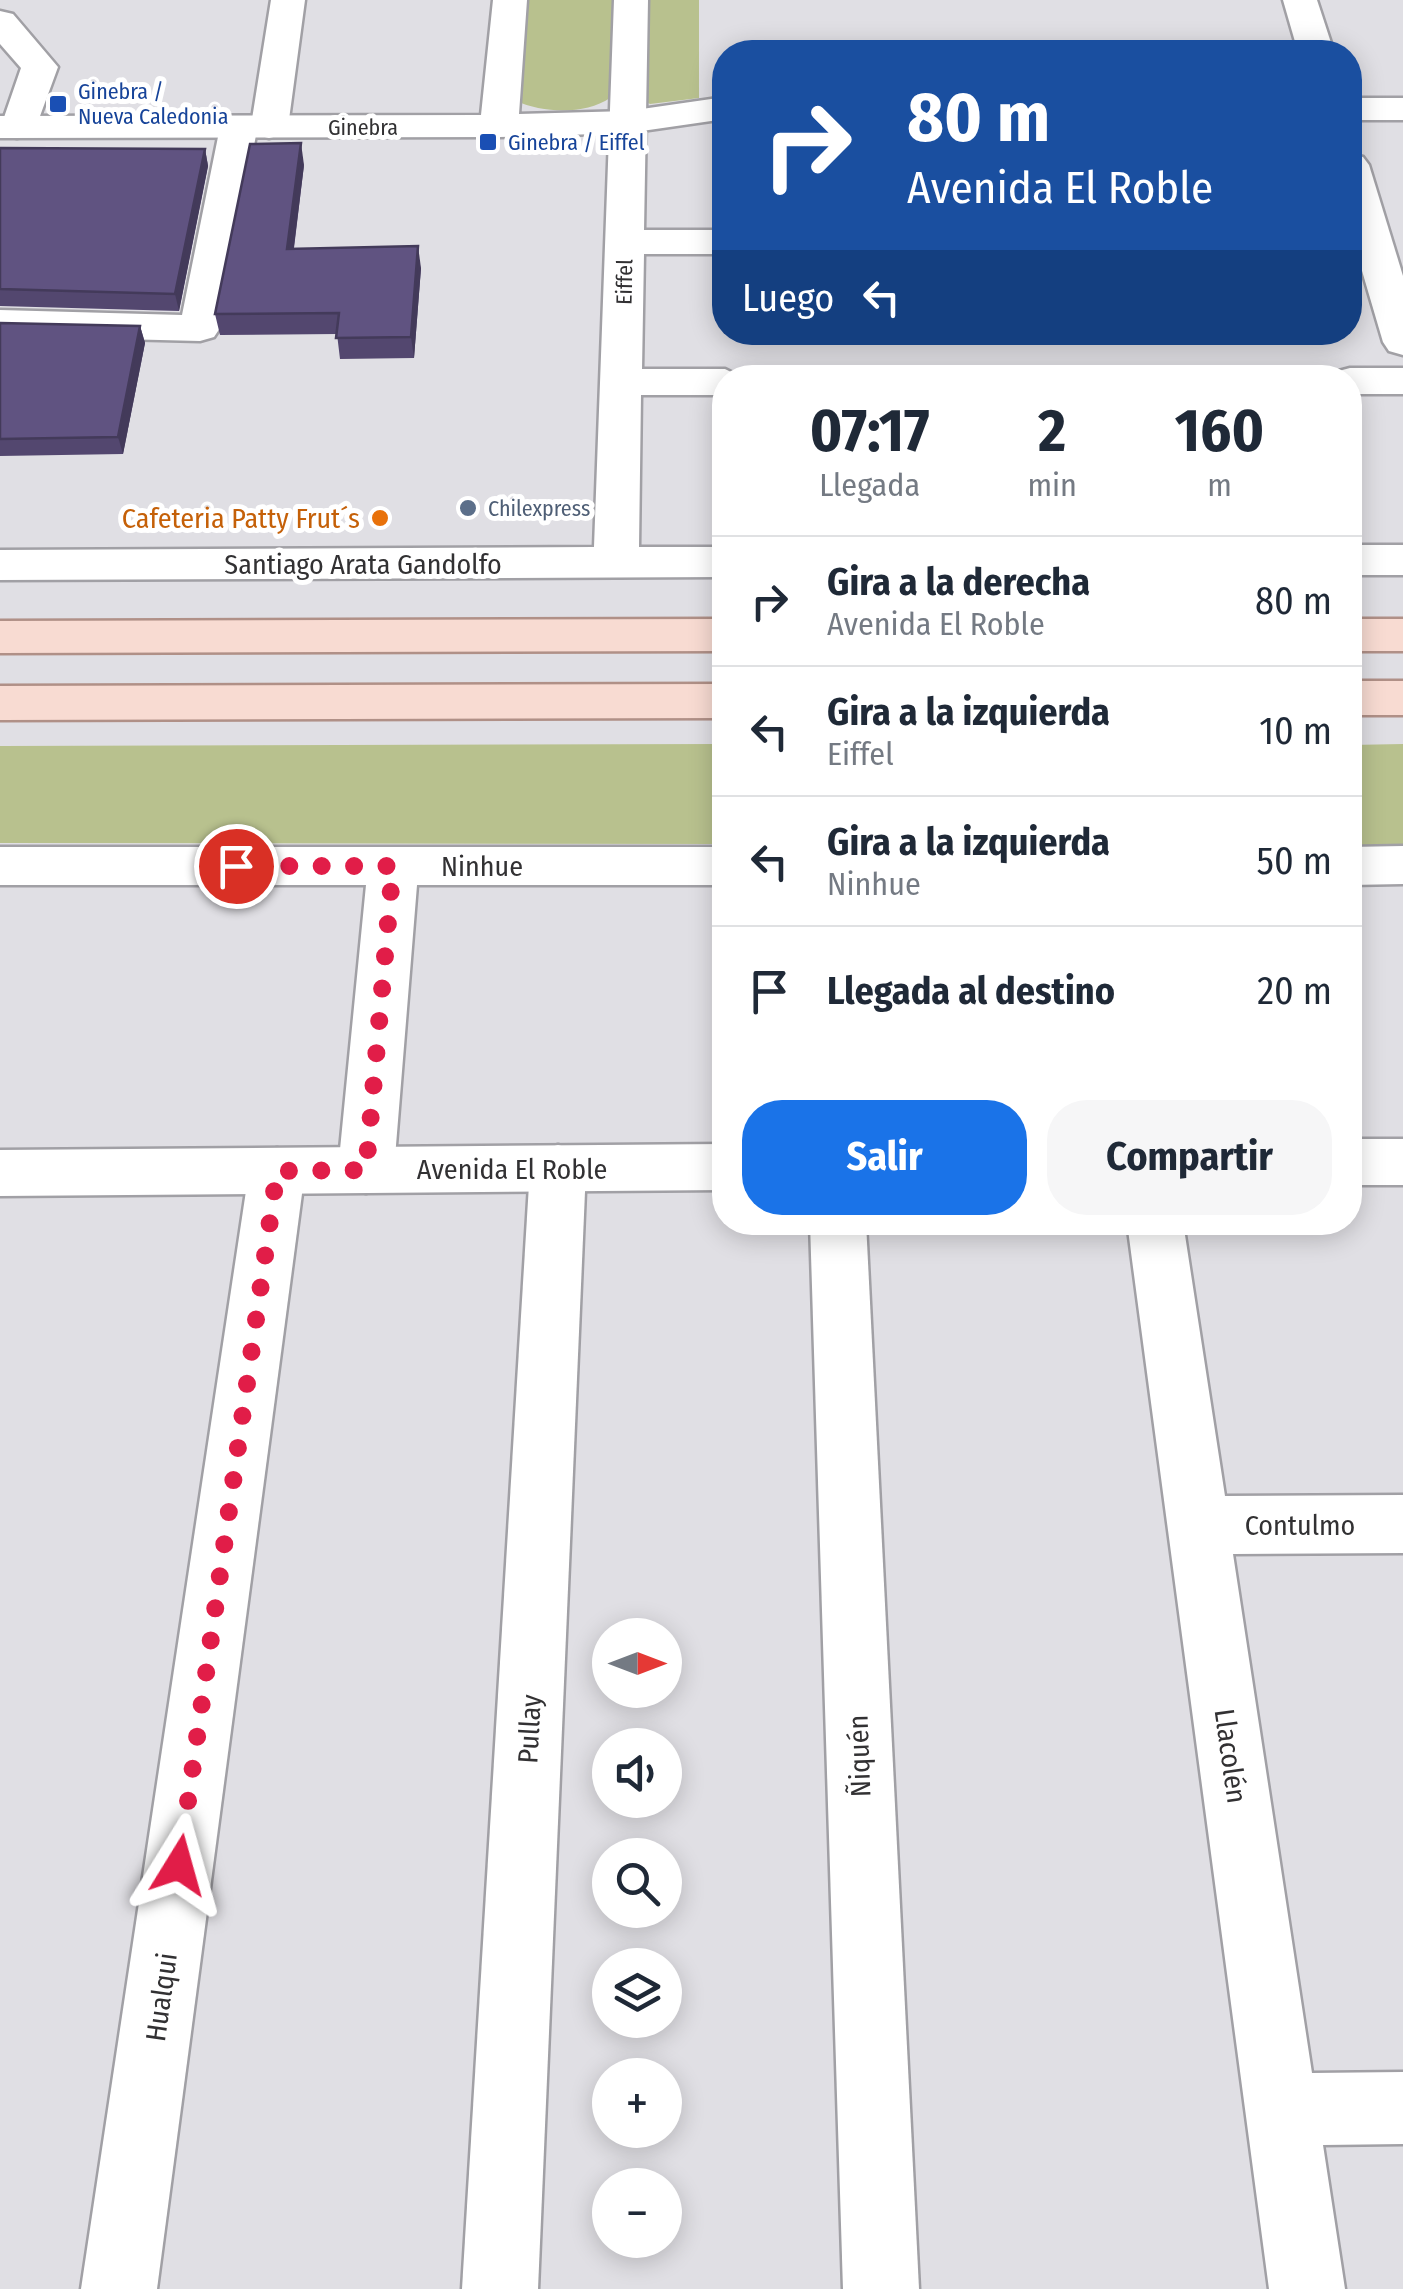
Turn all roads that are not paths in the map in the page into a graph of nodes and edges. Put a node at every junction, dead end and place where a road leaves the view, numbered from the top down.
1 (288, 0) edge
2 (510, 0) edge
3 (631, 0) edge
4 (1300, 0) edge
5 (0, 22) edge
6 (1312, 40) edge
7 (1362, 109) edge
8 (1403, 109) edge
9 (712, 110) edge
10 (628, 122) junction
11 (499, 126) junction
12 (9, 127) edge
13 (254, 127) junction
14 (1362, 201) edge
15 (1375, 241) edge
16 (625, 242) junction
17 (712, 242) edge
18 (0, 323) edge
19 (1403, 342) edge
20 (1403, 380) edge
21 (1362, 381) edge
22 (621, 382) junction
23 (712, 382) edge
24 (1362, 560) edge
25 (1403, 560) edge
26 (712, 562) edge
27 (616, 564) junction
28 (0, 565) edge
29 (1362, 634) edge
30 (1403, 634) edge
31 (712, 635) edge
32 (0, 637) edge
33 (1362, 698) edge
34 (1403, 698) edge
35 (712, 700) edge
36 (0, 702) edge
37 (0, 866) edge
38 (393, 866) junction
39 (712, 866) edge
40 (1362, 866) edge
41 (1403, 866) edge
42 (1362, 1162) edge
43 (1403, 1162) edge
44 (712, 1167) edge
45 (558, 1168) junction
46 (366, 1170) junction
47 (277, 1171) junction
48 (0, 1173) edge
49 (839, 1235) edge
50 (1157, 1235) edge
51 (1403, 1524) edge
52 (1198, 1525) junction
53 (1282, 2108) junction
54 (1403, 2108) edge
55 (120, 2289) edge
56 (500, 2289) edge
57 (881, 2289) edge
58 (1308, 2289) edge

1 - 13 street
2 - 11 street
3 - 10 street, Eiffel
4 - 6 street
5 - 12 street
7 - 8 street
9 - 10 street, Ginebra
10 - 11 street, Ginebra
10 - 16 street, Eiffel
11 - 13 street, Ginebra
12 - 13 street, Ginebra
13 - 18 street
14 - 15 street
15 - 19 street
16 - 17 street
16 - 22 street, Eiffel
20 - 21 street
22 - 23 street
22 - 27 street, Eiffel
24 - 25 street
26 - 27 street, Santiago Arata Gandolfo
27 - 28 street, Santiago Arata Gandolfo
29 - 30 main road
31 - 32 main road
33 - 34 main road
35 - 36 main road
37 - 38 street, Ninhue
38 - 39 street, Ninhue
38 - 46 street
40 - 41 street
42 - 43 street
44 - 45 street, Avenida El Roble
45 - 46 street, Avenida El Roble
45 - 56 street, Pullay
46 - 47 street, Avenida El Roble
47 - 48 street, Avenida El Roble
47 - 55 street, Hualqui
49 - 57 street, Ñiquén
50 - 52 street, Llacolén
51 - 52 street, Contulmo
52 - 53 street, Llacolén
53 - 54 street
53 - 58 street, Llacolén

